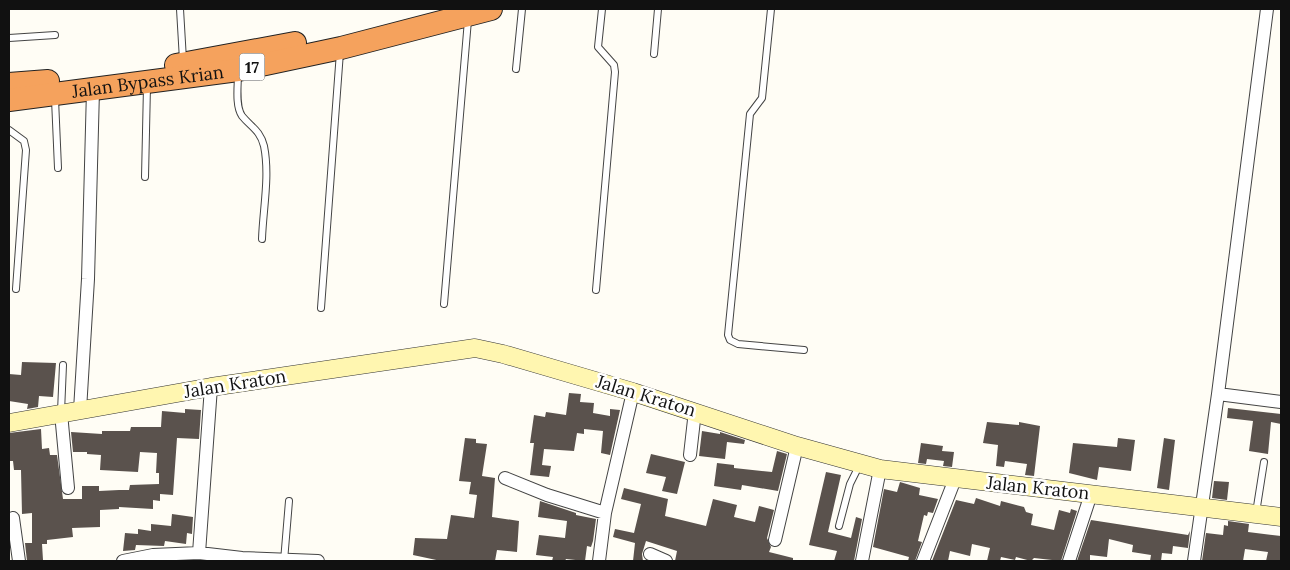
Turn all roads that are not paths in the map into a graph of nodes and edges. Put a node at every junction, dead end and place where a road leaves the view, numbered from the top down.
1 (180, 9) edge
2 (436, 9) edge
3 (491, 9) edge
4 (522, 9) edge
5 (602, 9) edge
6 (658, 9) edge
7 (772, 9) edge
8 (1267, 9) edge
9 (468, 16) junction
10 (55, 35) dead end
11 (9, 38) edge
12 (341, 48) junction
13 (654, 54) dead end
14 (183, 64) junction
15 (516, 69) dead end
16 (238, 70) junction
17 (147, 82) junction
18 (9, 84) edge
19 (93, 90) junction
20 (55, 95) junction
21 (9, 100) edge
22 (9, 130) edge
23 (58, 168) dead end
24 (145, 177) dead end
25 (262, 239) dead end
26 (16, 288) dead end
27 (596, 290) dead end
28 (444, 304) dead end
29 (321, 308) dead end
30 (804, 350) dead end
31 (63, 365) dead end
32 (211, 388) junction
33 (633, 392) junction
34 (1218, 394) junction
35 (1281, 402) edge
36 (80, 410) junction
37 (695, 411) junction
38 (61, 413) junction
39 (9, 423) edge
40 (797, 446) junction
41 (690, 455) dead end
42 (1264, 462) dead end
43 (860, 463) junction
44 (880, 469) junction
45 (505, 478) dead end
46 (955, 479) junction
47 (68, 488) dead end
48 (1091, 494) junction
49 (289, 501) dead end
50 (1202, 508) junction
51 (605, 512) junction
52 (1256, 514) junction
53 (1281, 517) edge
54 (14, 518) dead end
55 (838, 526) dead end
56 (775, 540) dead end
57 (199, 553) junction
58 (650, 554) dead end
59 (19, 561) edge
60 (123, 561) edge
61 (284, 561) edge
62 (318, 561) edge
63 (599, 561) edge
64 (666, 561) edge
65 (862, 561) edge
66 (923, 561) edge
67 (1069, 561) edge
68 (1194, 561) edge

1 - 14 lane
2 - 14 highway, Jalan Bypass Krian / 17
3 - 9 highway, Jalan Bypass Krian / 17
4 - 15 lane
5 - 27 lane
6 - 13 lane
7 - 30 lane
8 - 34 street
9 - 12 highway, Jalan Bypass Krian / 17
9 - 28 lane
10 - 11 lane
12 - 16 highway, Jalan Bypass Krian / 17
12 - 29 lane
14 - 18 highway, Jalan Bypass Krian / 17
16 - 17 highway, Jalan Bypass Krian / 17
16 - 25 lane
17 - 19 highway, Jalan Bypass Krian / 17
17 - 24 lane
19 - 20 highway, Jalan Bypass Krian / 17
19 - 36 street
20 - 21 highway, Jalan Bypass Krian / 17
20 - 23 lane
22 - 26 lane
31 - 38 lane
32 - 33 street, Jalan Kraton
32 - 36 street, Jalan Kraton
32 - 57 street
33 - 37 street, Jalan Kraton
33 - 51 street
34 - 35 street
34 - 50 street
36 - 38 street, Jalan Kraton
37 - 40 street, Jalan Kraton
37 - 41 street
38 - 39 street, Jalan Kraton
38 - 47 street
40 - 43 street, Jalan Kraton
40 - 56 street
42 - 52 lane
43 - 44 street, Jalan Kraton
43 - 55 lane
44 - 46 street, Jalan Kraton
44 - 65 street
45 - 51 street
46 - 48 street, Jalan Kraton
46 - 66 street
48 - 50 street, Jalan Kraton
48 - 67 street
49 - 61 lane
50 - 52 street, Jalan Kraton
50 - 68 street
51 - 63 street
52 - 53 street, Jalan Kraton
54 - 59 street
57 - 60 street
57 - 61 street
58 - 64 street
61 - 62 street

